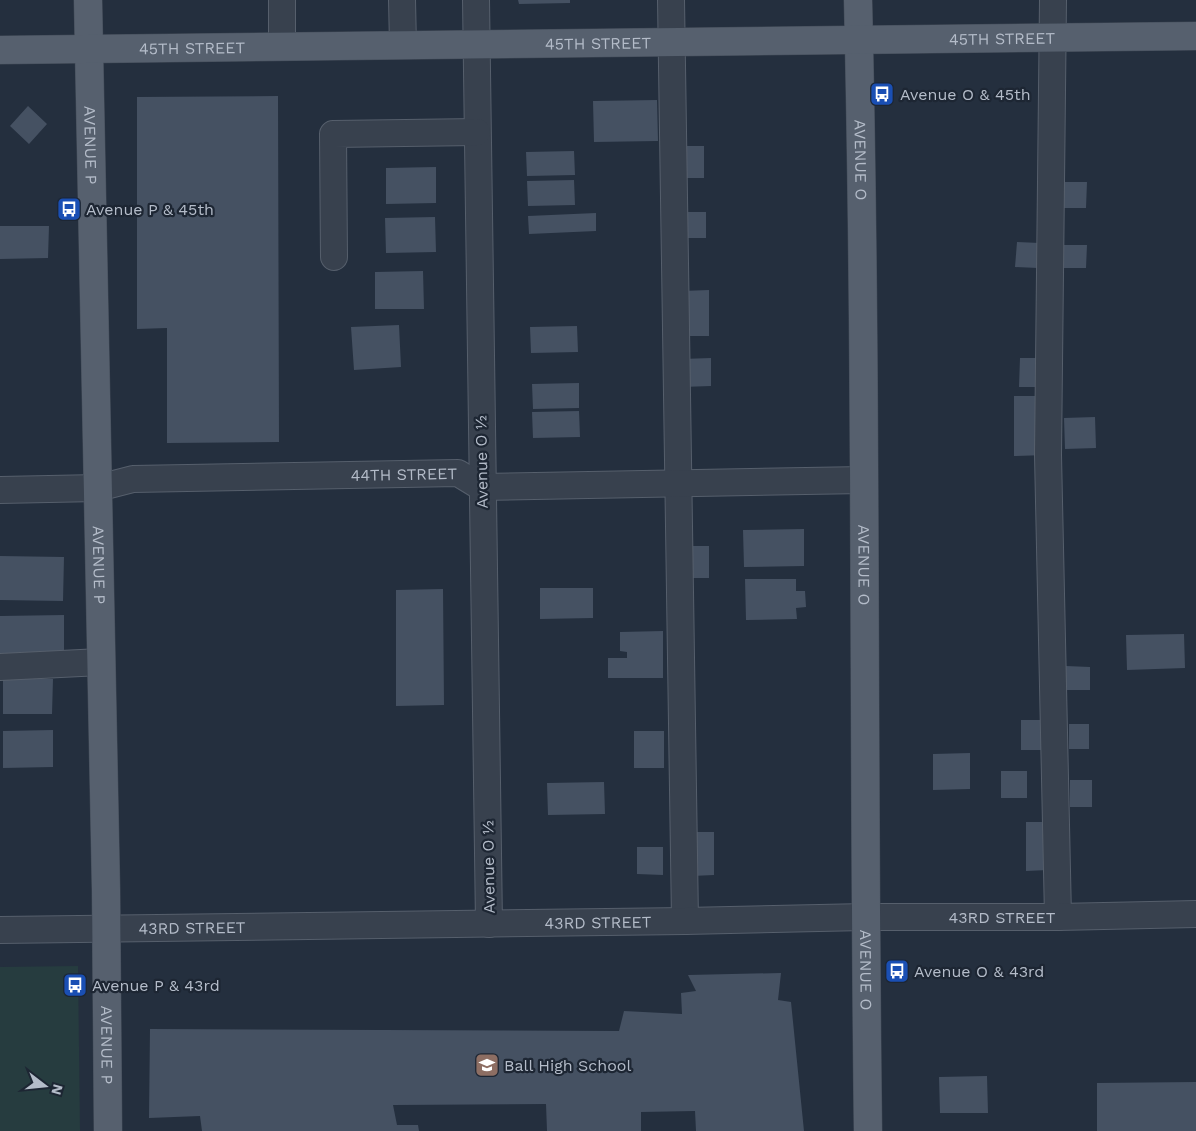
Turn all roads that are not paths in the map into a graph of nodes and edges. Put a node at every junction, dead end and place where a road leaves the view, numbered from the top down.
1 (88, 0) edge
2 (282, 0) edge
3 (402, 0) edge
4 (476, 0) edge
5 (671, 0) edge
6 (858, 0) edge
7 (1053, 0) edge
8 (1196, 36) edge
9 (1054, 38) junction
10 (859, 40) junction
11 (671, 42) junction
12 (403, 45) junction
13 (476, 45) junction
14 (282, 47) junction
15 (89, 49) junction
16 (0, 50) edge
17 (477, 132) junction
18 (334, 257) dead end
19 (864, 480) junction
20 (677, 484) junction
21 (482, 487) junction
22 (98, 488) junction
23 (0, 490) edge
24 (102, 662) junction
25 (0, 667) edge
26 (1196, 914) edge
27 (865, 917) junction
28 (1058, 917) junction
29 (685, 921) junction
30 (489, 924) junction
31 (106, 929) junction
32 (0, 930) edge
33 (108, 1131) edge
34 (868, 1131) edge

1 - 15 main road, AVENUE P
2 - 14 street
3 - 12 street
4 - 13 street, Avenue O ½
5 - 11 street
6 - 10 main road, AVENUE O
7 - 9 street
8 - 9 main road, 45TH STREET
9 - 10 main road, 45TH STREET
9 - 28 street
10 - 11 main road, 45TH STREET
10 - 19 main road, AVENUE O
11 - 13 main road, 45TH STREET
11 - 20 street
12 - 13 main road, 45TH STREET
12 - 14 main road, 45TH STREET
13 - 17 street, Avenue O ½
14 - 15 main road, 45TH STREET
15 - 16 main road, 45TH STREET
15 - 22 main road, AVENUE P
17 - 18 street
17 - 21 street, Avenue O ½
19 - 20 street
19 - 27 main road, AVENUE O
20 - 21 street
20 - 29 street
21 - 22 street, 44TH STREET
21 - 30 street, Avenue O ½
22 - 23 street, 44TH STREET
22 - 24 main road, AVENUE P
24 - 25 street
24 - 31 main road, AVENUE P
26 - 28 street, 43RD STREET
27 - 28 street, 43RD STREET
27 - 29 street, 43RD STREET
27 - 34 main road, AVENUE O
29 - 30 street, 43RD STREET
30 - 31 street, 43RD STREET
31 - 32 street, 43RD STREET
31 - 33 main road, AVENUE P

